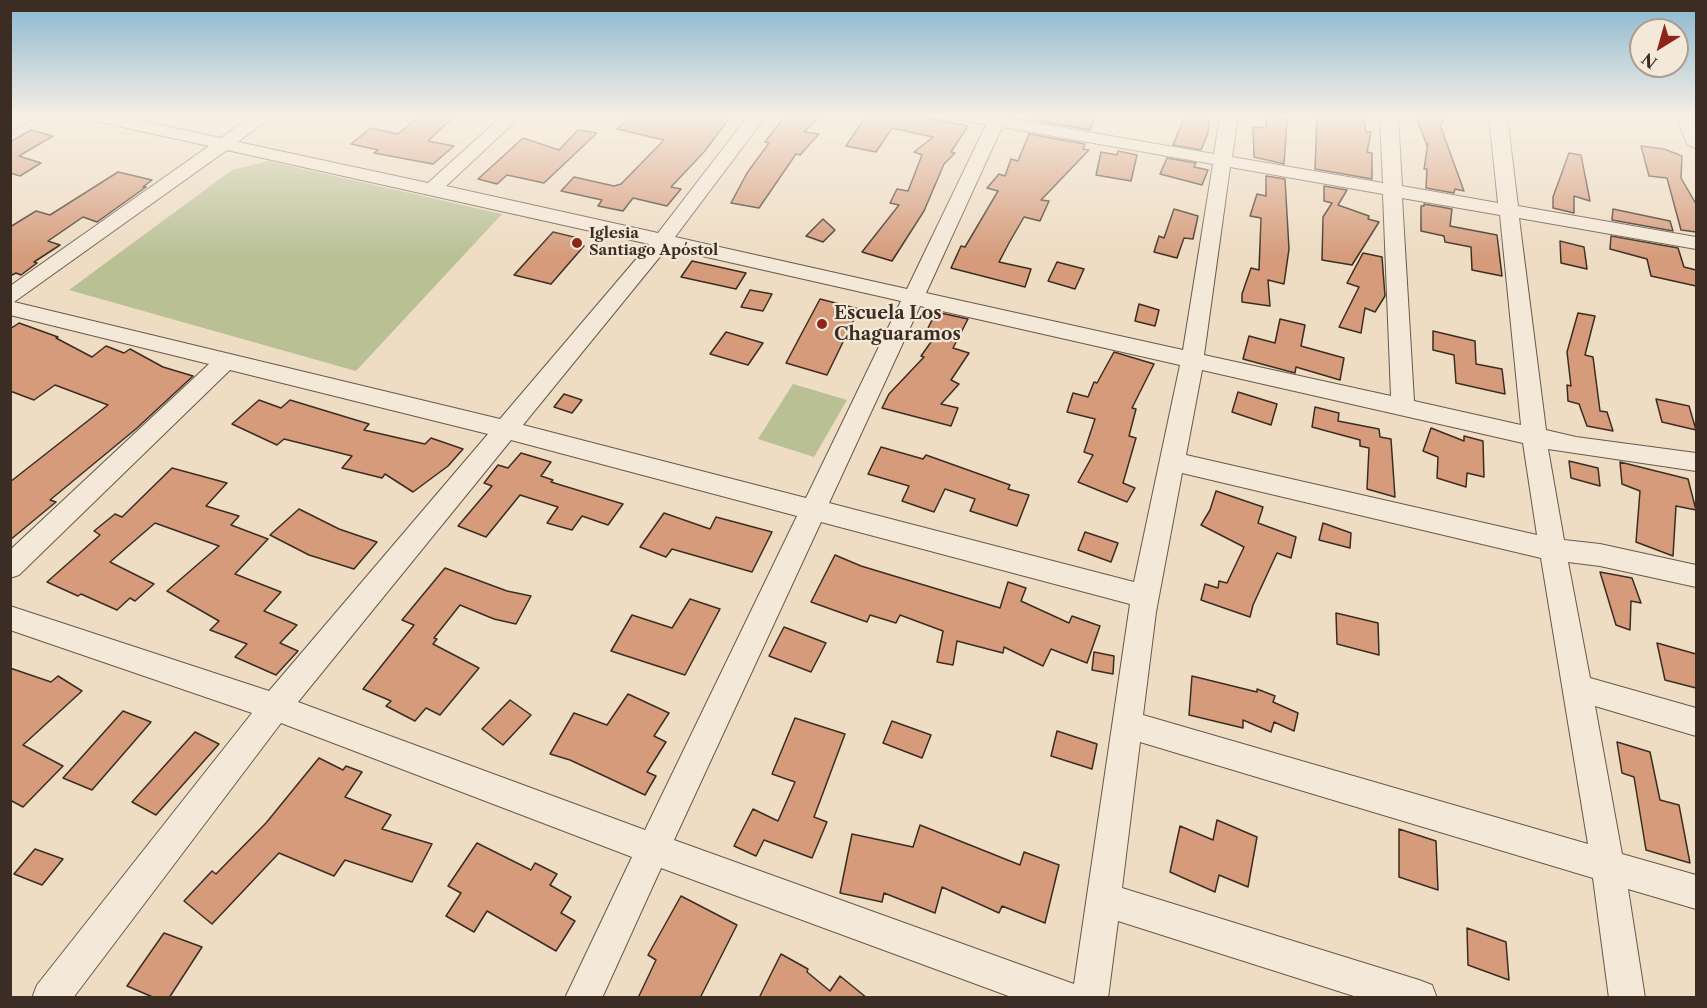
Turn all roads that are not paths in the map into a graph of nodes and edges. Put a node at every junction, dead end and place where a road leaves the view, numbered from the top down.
1 (197, 163) edge
2 (308, 163) edge
3 (460, 163) edge
4 (721, 163) edge
5 (975, 163) edge
6 (1222, 163) edge
7 (1239, 163) edge
8 (1392, 163) edge
9 (1504, 163) edge
10 (432, 189) junction
11 (1394, 191) junction
12 (1511, 212) junction
13 (662, 241) junction
14 (1696, 243) edge
15 (10, 296) edge
16 (912, 296) junction
17 (10, 308) edge
18 (226, 360) junction
19 (1192, 361) junction
20 (1403, 409) junction
21 (504, 429) junction
22 (1536, 437) junction
23 (1172, 461) junction
24 (1696, 462) edge
25 (813, 509) junction
26 (1554, 550) junction
27 (10, 567) edge
28 (1696, 576) edge
29 (1145, 596) junction
30 (10, 618) edge
31 (1578, 688) junction
32 (275, 707) junction
33 (1696, 722) edge
34 (1127, 724) junction
35 (653, 849) junction
36 (1608, 866) junction
37 (1696, 892) edge
38 (1104, 900) junction
39 (50, 998) edge
40 (583, 998) edge
41 (1065, 998) edge
42 (1090, 998) edge
43 (1419, 998) edge
44 (1627, 998) edge

1 - 15 street
2 - 10 street
3 - 10 street
4 - 13 street
5 - 16 street
6 - 19 street
7 - 11 street
8 - 11 street
9 - 12 street
10 - 13 street
11 - 12 street
11 - 20 street
12 - 14 street
12 - 22 street
13 - 16 street
13 - 21 street
16 - 19 street
16 - 25 street
17 - 18 street
18 - 21 street
18 - 27 street
19 - 20 street
19 - 23 street
20 - 22 street
21 - 25 street
21 - 32 street
22 - 24 street
22 - 26 street
23 - 26 street
23 - 29 street
25 - 29 street
25 - 35 street
26 - 28 street
26 - 31 street
29 - 34 street
30 - 32 street
31 - 33 street
31 - 36 street
32 - 35 street
32 - 39 street
34 - 36 street
34 - 38 street
35 - 40 street
35 - 41 street
36 - 37 street
36 - 44 street
38 - 42 street
38 - 43 street

